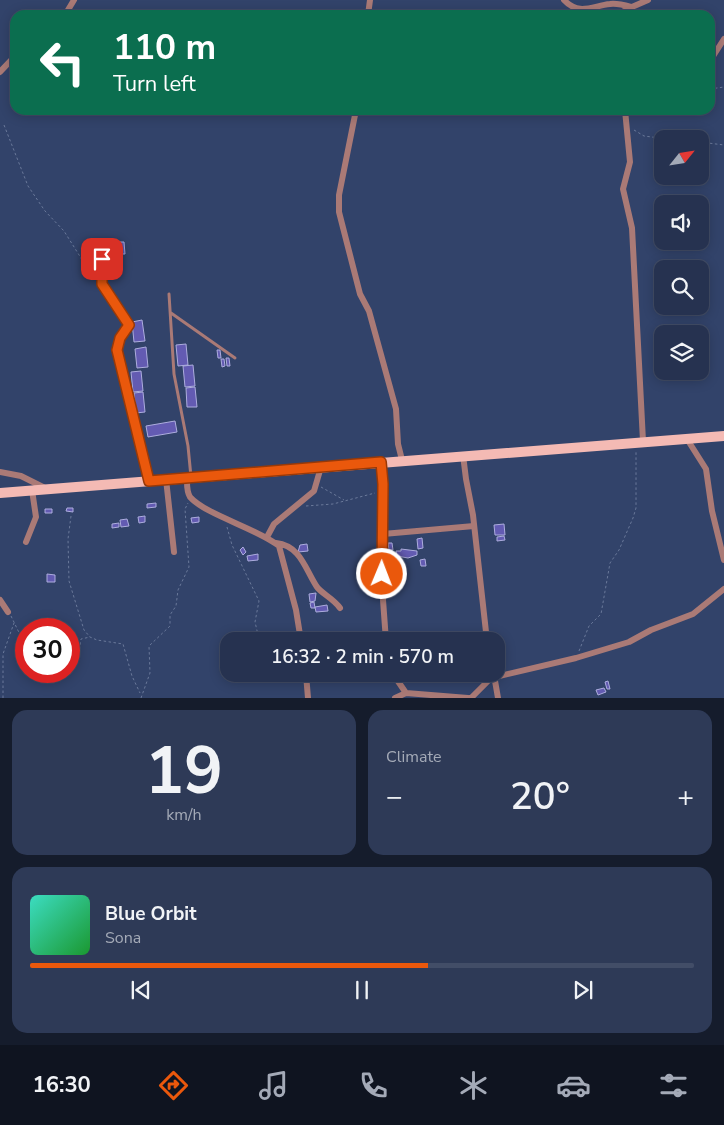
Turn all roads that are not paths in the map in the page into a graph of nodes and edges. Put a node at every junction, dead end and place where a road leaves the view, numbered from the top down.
1 (564, 0) edge
2 (648, 0) edge
3 (631, 6) junction
4 (627, 10) edge
5 (724, 39) edge
6 (715, 53) edge
7 (10, 61) edge
8 (0, 72) edge
9 (355, 115) edge
10 (625, 115) edge
11 (102, 259) dead end
12 (169, 294) dead end
13 (170, 312) junction
14 (235, 358) dead end
15 (724, 436) edge
16 (687, 439) junction
17 (641, 441) junction
18 (463, 455) junction
19 (402, 460) junction
20 (381, 462) junction
21 (321, 467) junction
22 (0, 472) edge
23 (190, 478) junction
24 (166, 480) junction
25 (149, 481) junction
26 (47, 489) junction
27 (32, 490) junction
28 (0, 493) edge
29 (474, 526) junction
30 (383, 534) junction
31 (267, 537) junction
32 (26, 542) dead end
33 (276, 543) junction
34 (174, 552) dead end
35 (724, 560) edge
36 (724, 589) edge
37 (0, 600) edge
38 (340, 608) dead end
39 (8, 612) road end
40 (300, 632) edge
41 (386, 632) edge
42 (486, 632) edge
43 (505, 673) edge
44 (307, 682) edge
45 (398, 682) edge
46 (487, 682) edge
47 (495, 682) edge
48 (406, 694) junction
49 (308, 698) edge
50 (395, 698) edge
51 (470, 698) edge
52 (498, 698) edge

1 - 3 street
2 - 3 street
3 - 4 street
5 - 6 street
7 - 8 street
9 - 19 street
10 - 17 street
11 - 25 lane
12 - 13 lane
13 - 14 lane
13 - 23 lane
15 - 16 main road
16 - 17 main road
16 - 35 street
17 - 18 main road
18 - 19 main road
18 - 29 street
19 - 20 main road
20 - 21 main road
20 - 30 street
21 - 23 main road
21 - 31 street
22 - 26 street
23 - 24 main road
23 - 31 street
24 - 25 main road
24 - 34 street
25 - 26 main road
26 - 27 main road
27 - 28 main road
27 - 32 street
29 - 30 street
29 - 42 street
30 - 41 street
31 - 33 street
33 - 38 street
33 - 40 street
36 - 43 street
37 - 39 street
44 - 49 street
45 - 48 street
46 - 51 street
47 - 52 street
48 - 50 street
48 - 51 street

